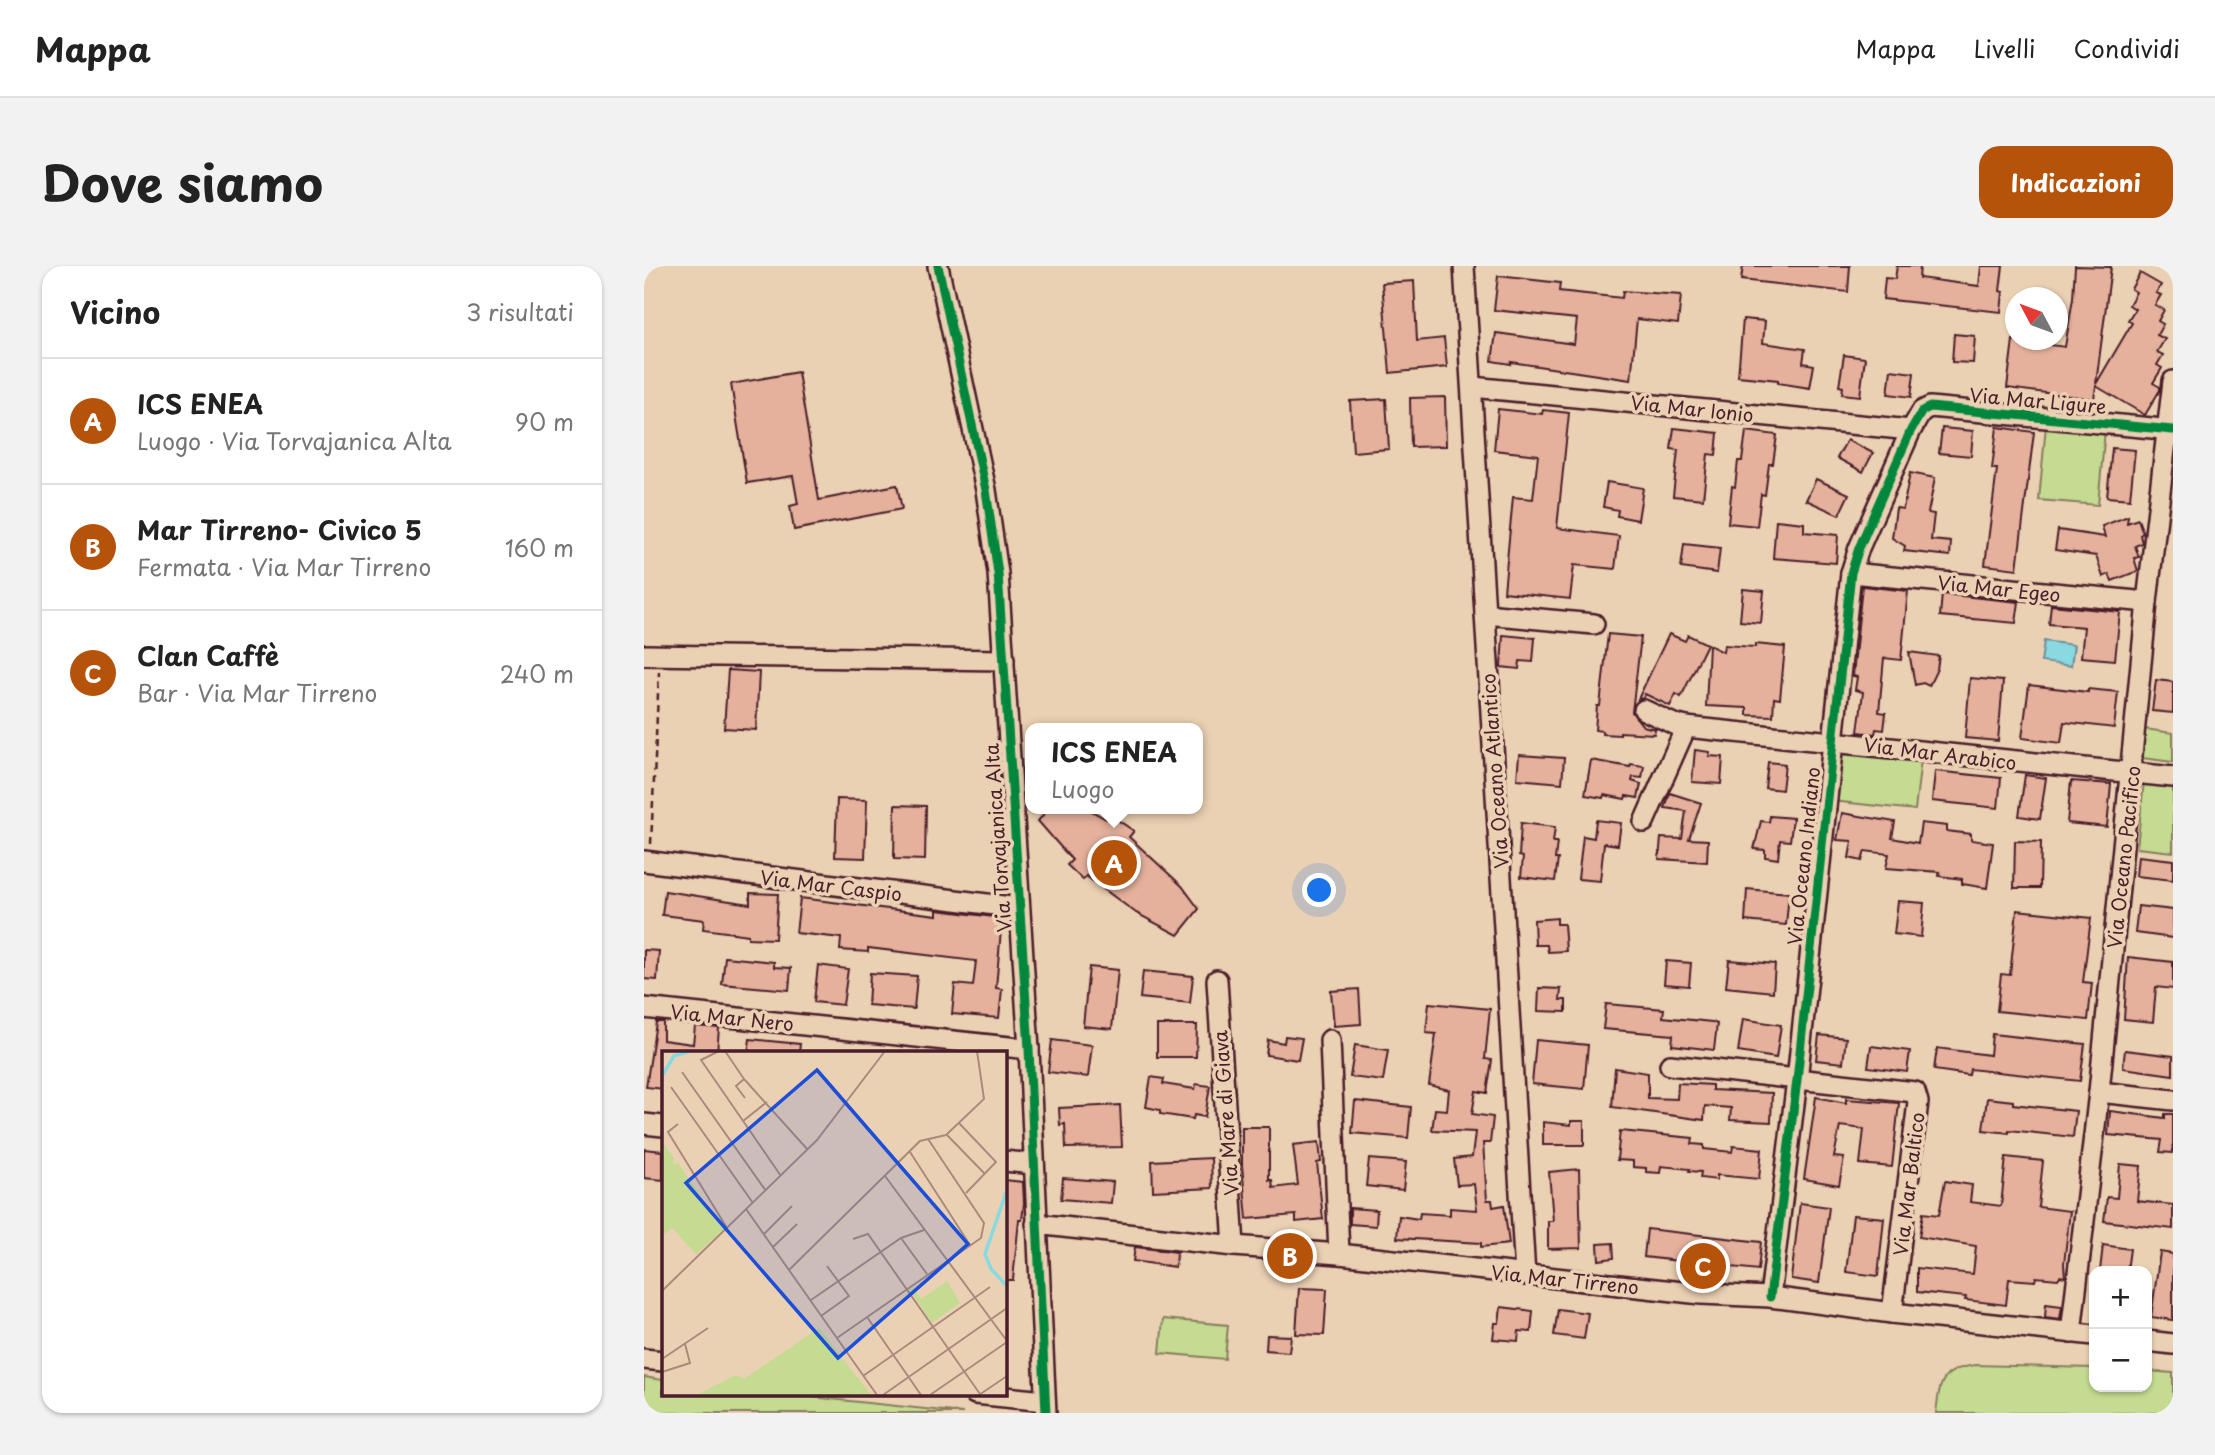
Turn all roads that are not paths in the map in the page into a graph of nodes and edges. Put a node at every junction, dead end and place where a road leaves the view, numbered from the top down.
1 (937, 266) edge
2 (1464, 266) edge
3 (2173, 381) edge
4 (1472, 387) junction
5 (1911, 430) junction
6 (2170, 430) edge
7 (1851, 573) junction
8 (2147, 602) junction
9 (1485, 614) junction
10 (1594, 624) dead end
11 (652, 655) edge
12 (1004, 660) junction
13 (1644, 710) dead end
14 (1686, 727) junction
15 (1832, 741) junction
16 (2132, 774) junction
17 (2173, 777) edge
18 (1644, 822) dead end
19 (647, 862) edge
20 (1019, 908) junction
21 (1217, 980) dead end
22 (644, 1008) edge
23 (1330, 1040) dead end
24 (1029, 1049) junction
25 (1670, 1065) dead end
26 (1797, 1080) junction
27 (2099, 1092) junction
28 (2173, 1100) edge
29 (644, 1124) edge
30 (662, 1126) edge
31 (1006, 1161) edge
32 (1034, 1164) junction
33 (1036, 1224) junction
34 (1234, 1245) junction
35 (1339, 1254) junction
36 (1525, 1275) junction
37 (1770, 1297) junction
38 (1892, 1313) junction
39 (2071, 1333) junction
40 (2089, 1335) edge
41 (2152, 1342) edge
42 (2173, 1344) edge
43 (644, 1359) edge
44 (662, 1361) edge
45 (986, 1396) edge
46 (1046, 1407) edge

1 - 12 street, Via Torvajanica Alta
2 - 4 street, Via Oceano Atlantico
3 - 6 street, Via Oceano Pacifico
4 - 5 street, Via Mar Ionio
4 - 9 street, Via Oceano Atlantico
5 - 6 street, Via Mar Ligure
5 - 7 street, Via Oceano Indiano
6 - 8 street, Via Oceano Pacifico
7 - 8 street, Via Mar Egeo
7 - 15 street, Via Oceano Indiano
8 - 16 street, Via Oceano Pacifico
9 - 10 street
9 - 36 street, Via Oceano Atlantico
11 - 12 street
12 - 20 street, Via Torvajanica Alta
13 - 14 street, Via Mar Arabico
14 - 15 street, Via Mar Arabico
14 - 18 street
15 - 16 street, Via Mar Arabico
15 - 26 street, Via Oceano Indiano
16 - 17 street, Via Mar Arabico
16 - 27 street, Via Oceano Pacifico
19 - 20 street, Via Mar Caspio
20 - 24 street, Via Torvajanica Alta
21 - 34 street, Via Mare di Giava
22 - 24 street, Via Mar Nero
23 - 35 street
24 - 32 street, Via Torvajanica Alta
25 - 26 street, Via Mar Baltico
26 - 37 street, Via Oceano Indiano
26 - 38 street, Via Mar Baltico
27 - 28 street
27 - 39 street, Via Oceano Pacifico
29 - 30 street
31 - 32 street
32 - 33 street, Via Torvajanica Alta
33 - 34 street, Via Mar Tirreno
33 - 46 street, Via Torvajanica Alta
34 - 35 street, Via Mar Tirreno
35 - 36 street, Via Mar Tirreno
36 - 37 street, Via Mar Tirreno
37 - 38 street, Via Mar Tirreno
38 - 39 street, Via Mar Tirreno
39 - 40 street, Via Mar Tirreno
41 - 42 street
43 - 44 street
45 - 46 street

